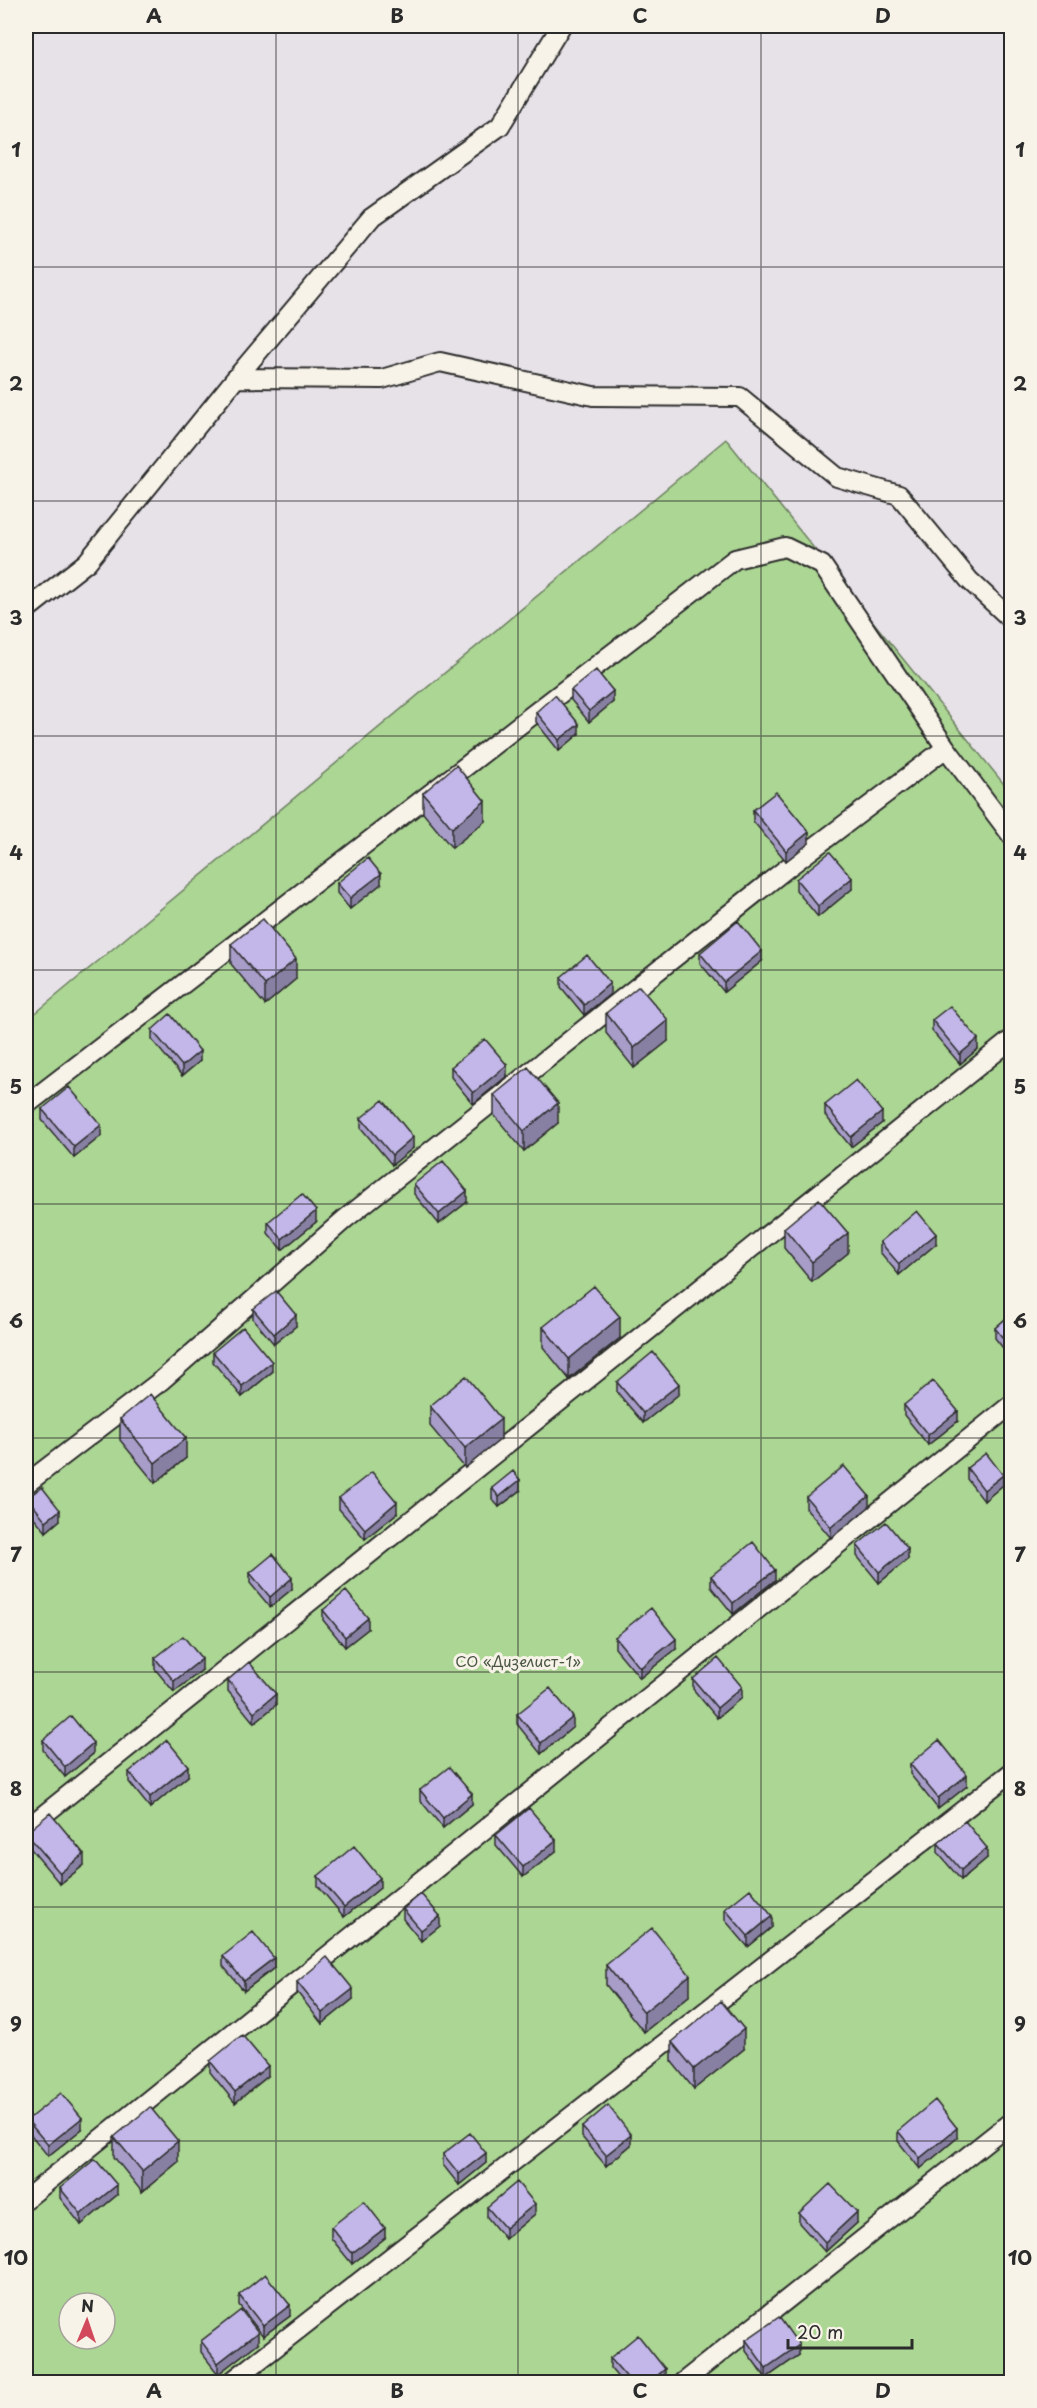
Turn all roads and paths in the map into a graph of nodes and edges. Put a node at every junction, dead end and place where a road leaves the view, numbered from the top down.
1 (561, 26) edge
2 (236, 378) junction
3 (26, 610) edge
4 (1011, 620) edge
5 (946, 748) junction
6 (1011, 836) edge
7 (1011, 1040) edge
8 (26, 1105) edge
9 (1011, 1404) edge
10 (26, 1484) edge
11 (1011, 1772) edge
12 (26, 1829) edge
13 (1011, 2121) edge
14 (26, 2199) edge
15 (231, 2382) edge
16 (683, 2382) edge

1 - 2 lane
2 - 3 lane
2 - 4 lane
5 - 6 lane
5 - 8 lane
5 - 10 lane
7 - 12 lane
9 - 14 lane
11 - 15 lane
13 - 16 lane

